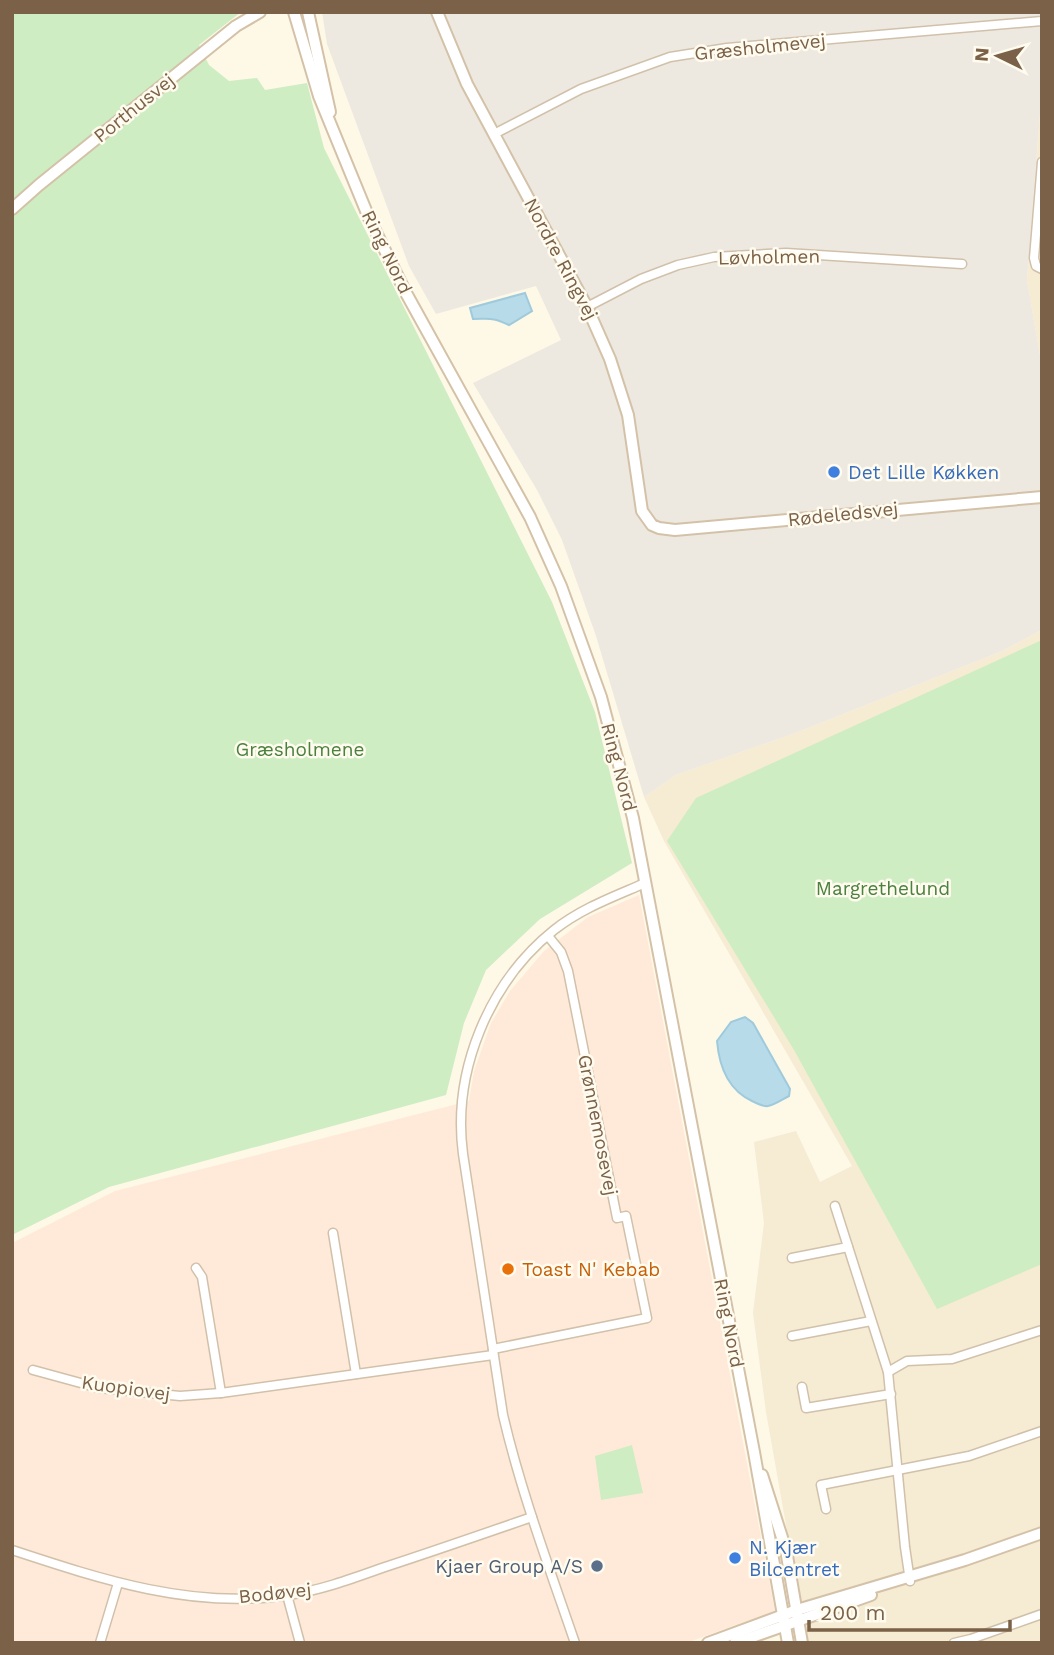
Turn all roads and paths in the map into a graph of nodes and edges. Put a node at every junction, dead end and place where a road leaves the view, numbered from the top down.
1 (260, 12) edge
2 (294, 12) edge
3 (308, 12) edge
4 (437, 12) edge
5 (1042, 21) edge
6 (334, 132) junction
7 (494, 134) junction
8 (1042, 162) edge
9 (12, 209) edge
10 (962, 264) dead end
11 (1039, 267) edge
12 (587, 307) junction
13 (1042, 497) edge
14 (647, 520) joint
15 (645, 883) junction
16 (548, 936) junction
17 (835, 1206) dead end
18 (333, 1233) dead end
19 (848, 1247) junction
20 (792, 1258) dead end
21 (196, 1268) dead end
22 (871, 1321) junction
23 (1042, 1330) edge
24 (792, 1336) dead end
25 (493, 1352) junction
26 (33, 1370) dead end
27 (888, 1372) junction
28 (356, 1374) junction
29 (802, 1387) dead end
30 (221, 1394) junction
31 (891, 1394) junction
32 (1042, 1431) edge
33 (754, 1452) junction
34 (898, 1470) junction
35 (826, 1509) dead end
36 (532, 1517) junction
37 (1042, 1533) edge
38 (12, 1550) edge
39 (910, 1578) junction
40 (118, 1583) junction
41 (287, 1595) junction
42 (1042, 1614) edge
43 (791, 1618) junction
44 (100, 1643) edge
45 (300, 1643) edge
46 (575, 1643) edge
47 (708, 1643) edge
48 (723, 1643) edge
49 (735, 1643) edge
50 (788, 1643) edge
51 (796, 1643) edge
52 (802, 1643) edge
53 (954, 1643) edge

1 - 9 main road, Porthusvej
2 - 6 main road, Ring Nord
3 - 6 main road, Ring Nord
4 - 7 main road, Nordre Ringvej
5 - 7 street, Græsholmevej
6 - 15 main road, Ring Nord
7 - 12 main road, Nordre Ringvej
8 - 11 street
10 - 12 street, Løvholmen
12 - 14 main road, Nordre Ringvej
13 - 14 main road, Rødeledsvej
15 - 16 street
15 - 33 main road, Ring Nord
16 - 25 street
16 - 25 street, Grønnemosevej
17 - 19 street
18 - 28 street
19 - 20 street
19 - 22 street
21 - 30 street
22 - 24 street
22 - 27 street
23 - 27 street
25 - 28 street, Kuopiovej
25 - 36 street
26 - 30 street, Kuopiovej
27 - 31 street
28 - 30 street, Kuopiovej
29 - 31 street
31 - 34 street
32 - 34 street
33 - 43 main road, Ring Nord
33 - 43 main road, Ring Nord
34 - 35 street
34 - 39 street
36 - 41 street, Bodøvej
36 - 46 street
37 - 39 main road
38 - 40 street, Bodøvej
39 - 43 main road
39 - 43 main road
40 - 41 street, Bodøvej
40 - 44 street
41 - 45 street
42 - 53 street
43 - 47 main road
43 - 48 main road
43 - 49 main road
43 - 50 main road, Ring Nord
43 - 51 main road
43 - 52 main road, Ring Nord

